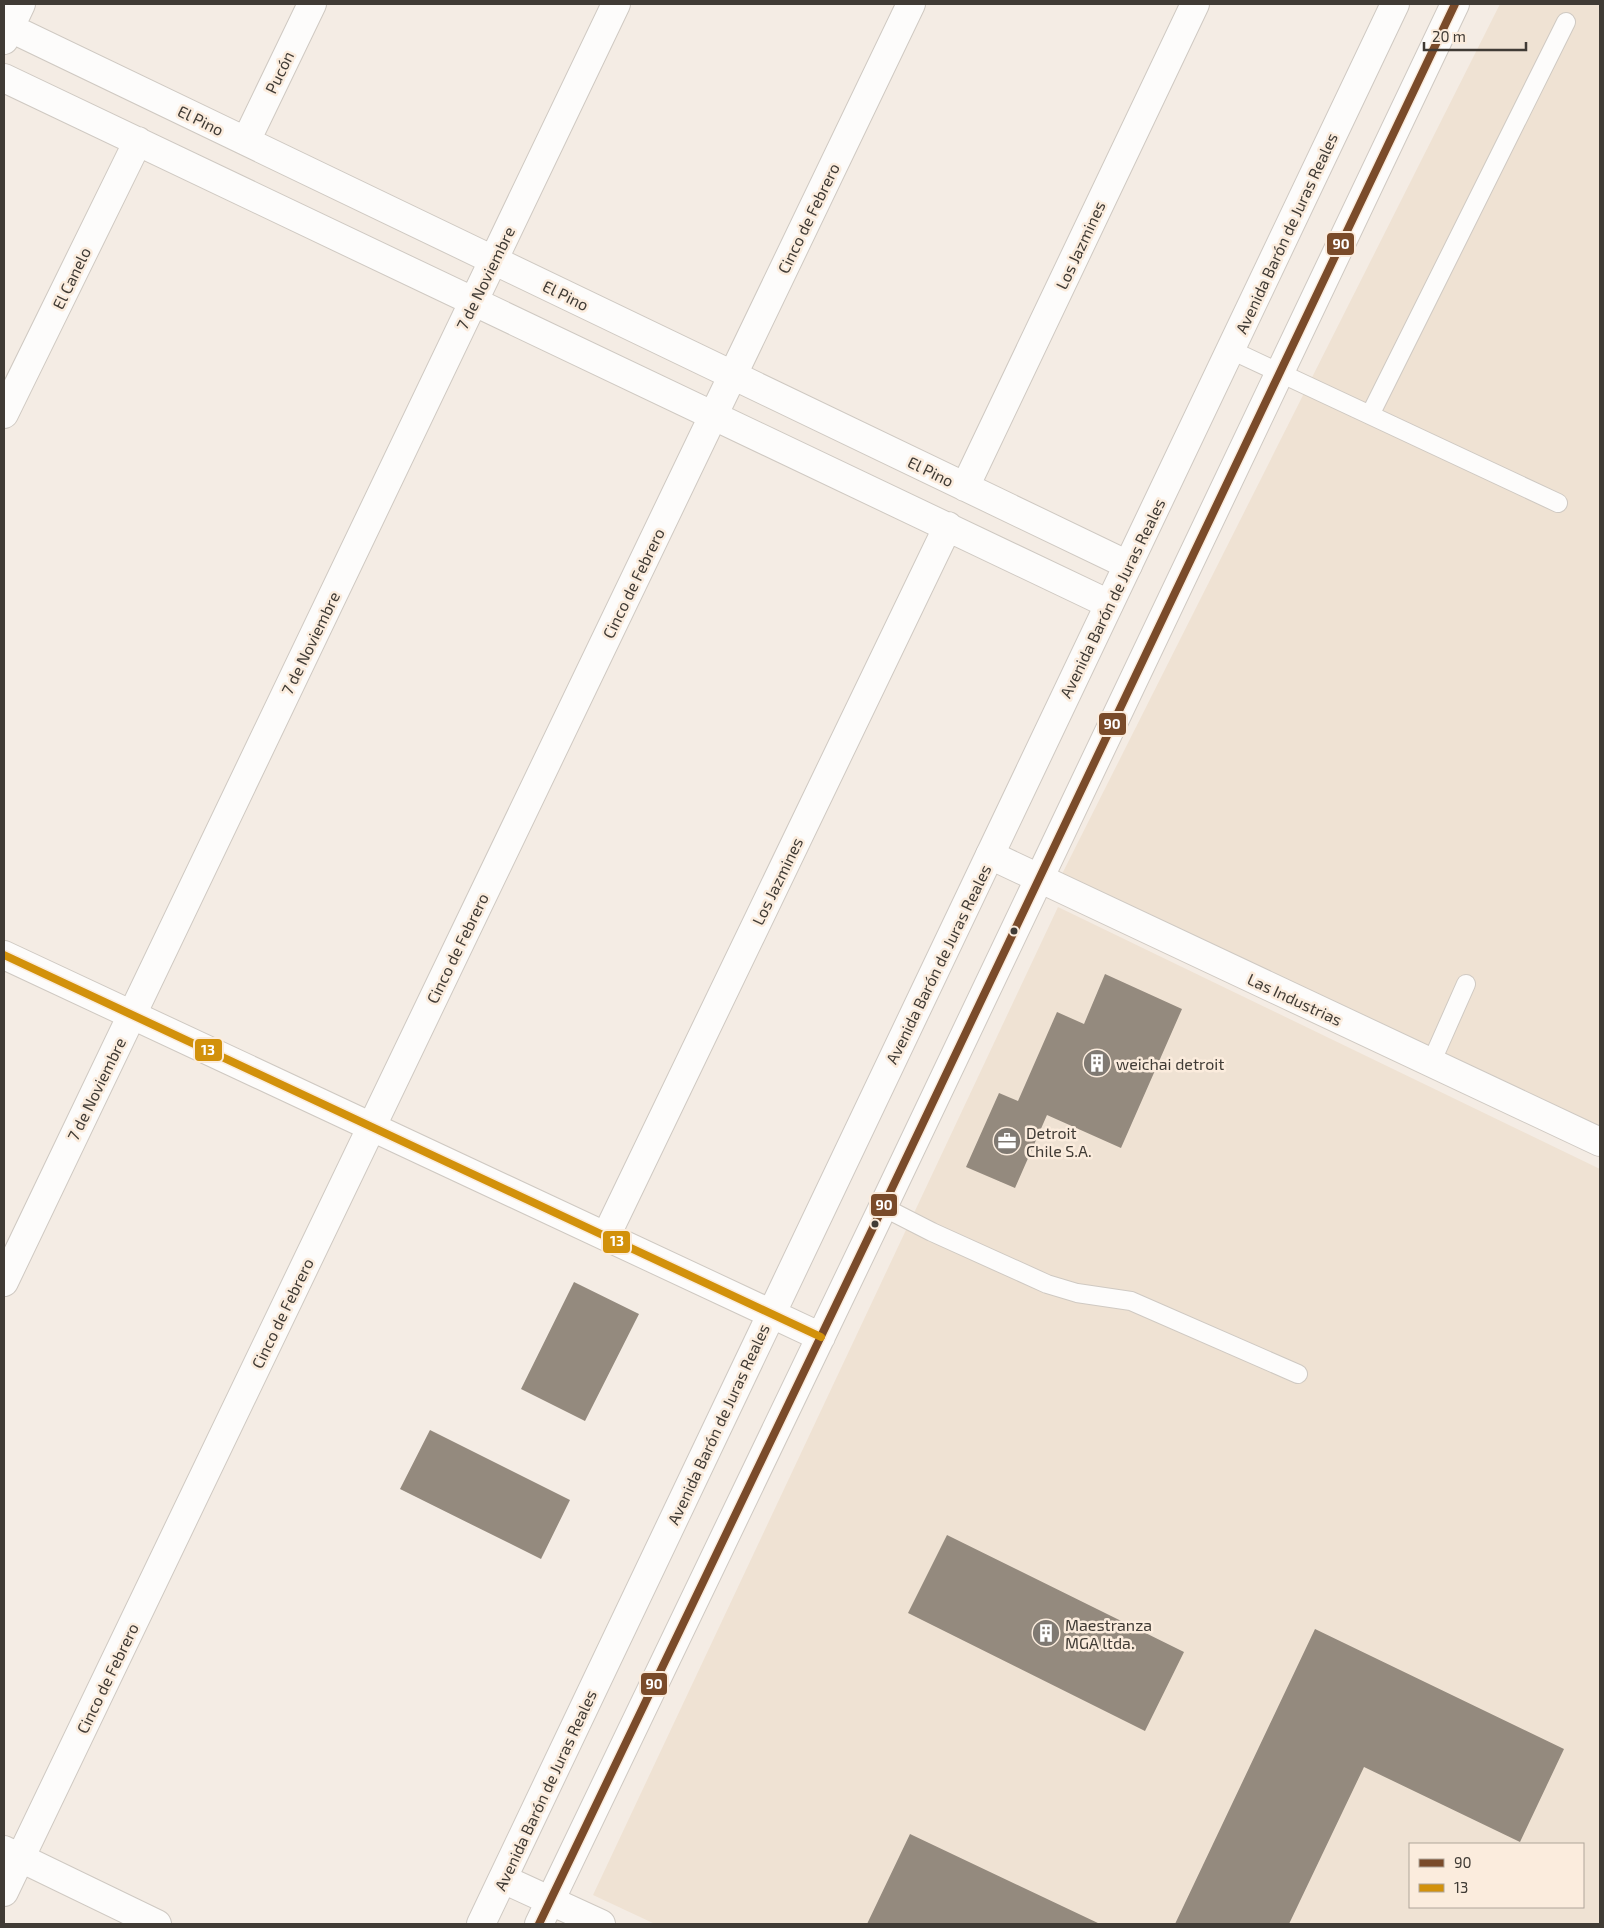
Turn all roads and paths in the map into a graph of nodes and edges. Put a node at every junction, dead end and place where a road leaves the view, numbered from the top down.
1 (312, 4) edge
2 (616, 4) edge
3 (911, 4) edge
4 (1195, 4) edge
5 (1395, 4) edge
6 (1455, 4) edge
7 (1566, 22) dead end
8 (10, 24) edge
9 (4, 78) edge
10 (138, 141) junction
11 (246, 141) junction
12 (493, 260) junction
13 (474, 301) junction
14 (1231, 350) junction
15 (1280, 373) junction
16 (733, 375) junction
17 (4, 414) edge
18 (713, 415) junction
19 (1370, 415) junction
20 (965, 487) junction
21 (1558, 502) dead end
22 (948, 526) junction
23 (1128, 565) junction
24 (1109, 604) junction
25 (990, 855) junction
26 (1040, 879) junction
27 (4, 955) edge
28 (1466, 984) dead end
29 (132, 1015) junction
30 (1431, 1063) junction
31 (371, 1127) junction
32 (1600, 1142) edge
33 (883, 1207) junction
34 (606, 1236) junction
35 (4, 1282) edge
36 (771, 1314) junction
37 (821, 1337) junction
38 (1298, 1374) dead end
39 (12, 1854) edge
40 (503, 1879) junction
41 (4, 1892) edge
42 (544, 1912) edge
43 (157, 1924) edge
44 (481, 1924) edge
45 (600, 1924) edge

1 - 11 street, Pucón
2 - 12 street, 7 de Noviembre
3 - 16 street, Cinco de Febrero
4 - 20 street, Los Jazmines
5 - 14 street, Avenida Barón de Juras Reales
6 - 15 street
7 - 19 lane
8 - 11 street, El Pino
9 - 10 street
10 - 13 street
10 - 17 street, El Canelo
11 - 12 street, El Pino
12 - 13 street, 7 de Noviembre
12 - 16 street, El Pino
13 - 18 street
13 - 29 street, 7 de Noviembre
14 - 15 lane
14 - 23 street, Avenida Barón de Juras Reales
15 - 19 lane
15 - 26 street
16 - 18 street, Cinco de Febrero
16 - 20 street, El Pino
18 - 22 street
18 - 31 street, Cinco de Febrero
19 - 21 lane
20 - 23 street, El Pino
22 - 24 street
22 - 34 street, Los Jazmines
23 - 24 street, Avenida Barón de Juras Reales
24 - 25 street, Avenida Barón de Juras Reales
25 - 26 street, Las Industrias
25 - 36 street, Avenida Barón de Juras Reales
26 - 30 street, Las Industrias
26 - 33 street
27 - 29 street
28 - 30 lane
29 - 31 street
29 - 35 street, 7 de Noviembre
30 - 32 street, Las Industrias
31 - 34 street
31 - 39 street, Cinco de Febrero
33 - 37 street
33 - 38 lane
34 - 36 street
36 - 37 street
36 - 40 street, Avenida Barón de Juras Reales
37 - 42 street
39 - 41 street, Cinco de Febrero
39 - 43 street
40 - 42 street
40 - 44 street, Avenida Barón de Juras Reales
42 - 45 street

